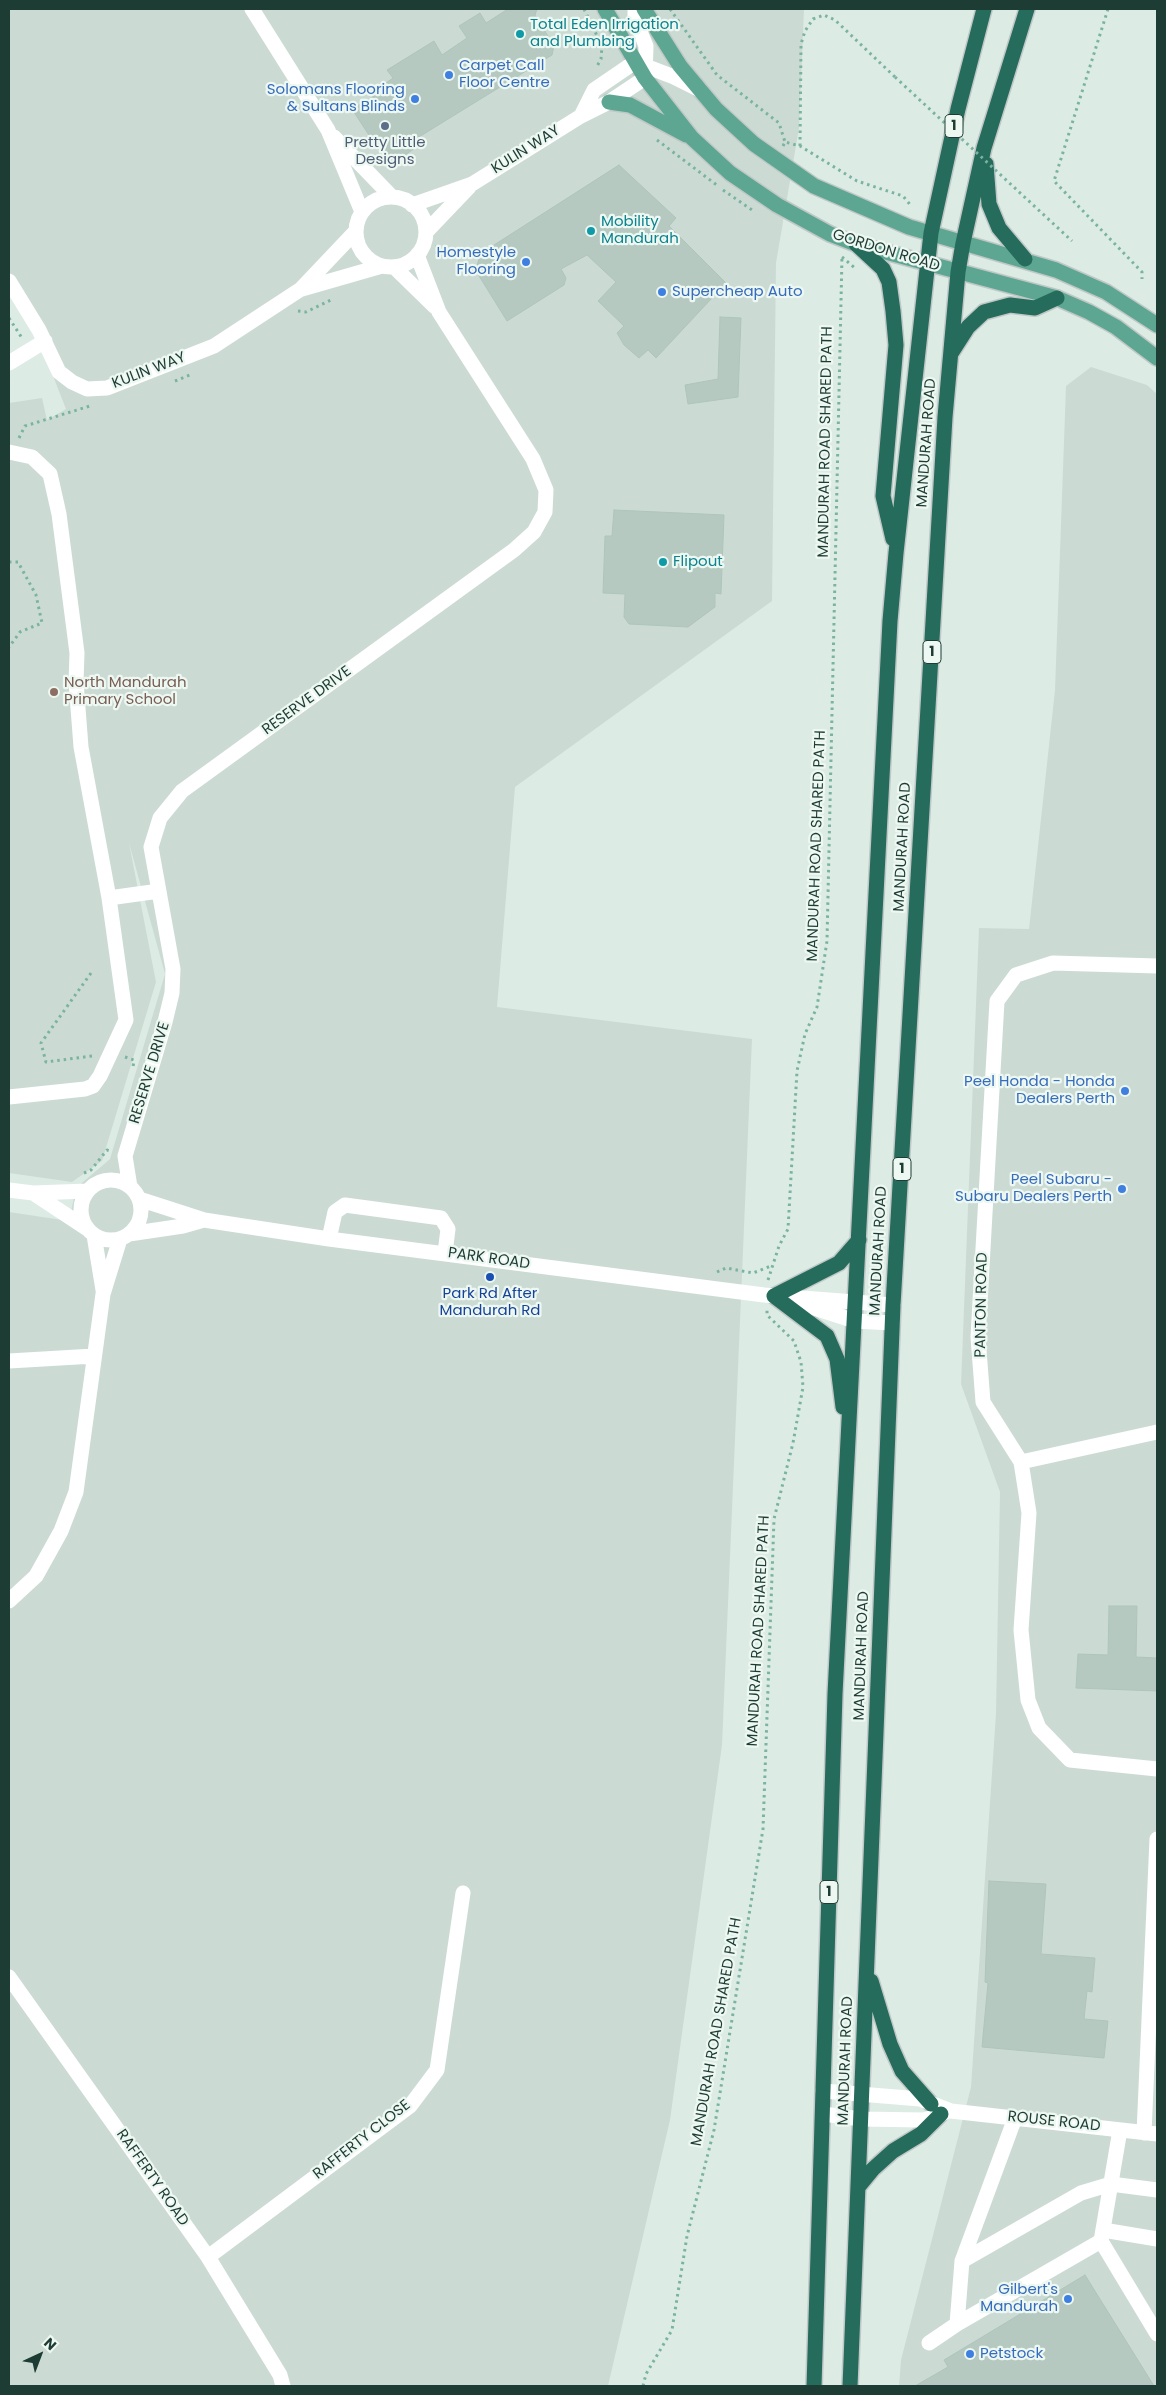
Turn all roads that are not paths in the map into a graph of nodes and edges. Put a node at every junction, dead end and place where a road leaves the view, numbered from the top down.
1 (252, 9) edge
2 (605, 9) edge
3 (635, 9) edge
4 (644, 9) edge
5 (984, 9) edge
6 (1027, 9) edge
7 (642, 69) junction
8 (700, 90) junction
9 (609, 102) junction
10 (581, 116) junction
11 (328, 130) junction
12 (692, 138) junction
13 (984, 148) junction
14 (472, 184) junction
15 (392, 198) junction
16 (412, 205) junction
17 (362, 212) junction
18 (356, 231) junction
19 (426, 232) junction
20 (931, 233) junction
21 (963, 243) junction
22 (856, 244) junction
23 (417, 255) junction
24 (1025, 259) junction
25 (927, 264) junction
26 (388, 267) junction
27 (958, 272) junction
28 (9, 281) edge
29 (300, 289) junction
30 (1057, 298) junction
31 (440, 312) junction
32 (1157, 325) edge
33 (44, 341) junction
34 (950, 355) junction
35 (1157, 358) edge
36 (9, 363) edge
37 (13, 453) edge
38 (896, 553) junction
39 (159, 891) junction
40 (108, 898) junction
41 (1157, 966) edge
42 (9, 1097) edge
43 (125, 1156) junction
44 (93, 1187) junction
45 (9, 1190) edge
46 (33, 1193) junction
47 (134, 1193) junction
48 (204, 1220) junction
49 (90, 1231) junction
50 (124, 1237) junction
51 (329, 1239) junction
52 (859, 1240) junction
53 (445, 1253) junction
54 (103, 1294) junction
55 (769, 1295) junction
56 (856, 1303) junction
57 (893, 1305) junction
58 (855, 1321) junction
59 (892, 1323) junction
60 (94, 1356) junction
61 (9, 1361) edge
62 (1157, 1432) edge
63 (848, 1445) junction
64 (1021, 1462) junction
65 (9, 1601) edge
66 (1157, 1769) edge
67 (1157, 1839) edge
68 (463, 1893) dead end
69 (867, 1970) junction
70 (9, 1977) edge
71 (824, 2091) junction
72 (862, 2094) junction
73 (941, 2109) junction
74 (823, 2114) junction
75 (1015, 2118) junction
76 (862, 2119) junction
77 (1120, 2130) junction
78 (1151, 2134) edge
79 (1111, 2184) junction
80 (859, 2186) junction
81 (1157, 2190) edge
82 (1102, 2236) junction
83 (1157, 2239) edge
84 (208, 2257) junction
85 (962, 2262) junction
86 (957, 2324) junction
87 (1157, 2334) edge
88 (929, 2343) dead end
89 (283, 2386) edge
90 (814, 2386) edge
91 (850, 2386) edge

1 - 11 street
2 - 7 main road, GORDON ROAD
3 - 7 street
4 - 8 main road, GORDON ROAD
5 - 20 highway, MANDURAH ROAD / 1
6 - 13 highway, MANDURAH ROAD / 1
7 - 8 street
7 - 9 street, KULIN WAY
7 - 10 street
7 - 12 main road, GORDON ROAD
8 - 20 main road, GORDON ROAD
9 - 10 street, KULIN WAY
9 - 12 main road
10 - 14 street, KULIN WAY
11 - 15 street
11 - 17 street
12 - 22 main road, GORDON ROAD
13 - 21 highway, MANDURAH ROAD / 1
13 - 24 highway
14 - 16 street, KULIN WAY
14 - 19 street, KULIN WAY
15 - 16 street
15 - 17 street
16 - 19 street
17 - 18 street
18 - 26 street
18 - 29 street, KULIN WAY
19 - 23 street
20 - 21 main road, GORDON ROAD
20 - 25 highway, MANDURAH ROAD / 1
21 - 24 main road, GORDON ROAD
21 - 27 highway, MANDURAH ROAD / 1
22 - 25 main road, GORDON ROAD
22 - 38 highway
23 - 26 street
23 - 31 street, RESERVE DRIVE
24 - 32 main road, GORDON ROAD
25 - 27 main road, GORDON ROAD
25 - 38 highway, MANDURAH ROAD / 1
26 - 29 street, KULIN WAY
26 - 31 street, RESERVE DRIVE
27 - 30 main road, GORDON ROAD
27 - 34 highway, MANDURAH ROAD / 1
28 - 33 street, KULIN WAY
29 - 33 street, KULIN WAY
30 - 34 highway
30 - 35 main road, GORDON ROAD
31 - 39 street, RESERVE DRIVE
33 - 36 street
34 - 57 highway, MANDURAH ROAD / 1
37 - 40 street
38 - 52 highway, MANDURAH ROAD / 1
39 - 40 street
39 - 43 street, RESERVE DRIVE
40 - 42 street
41 - 64 street, PANTON ROAD
43 - 44 street, RESERVE DRIVE
43 - 47 street, RESERVE DRIVE
44 - 46 street
44 - 47 street
44 - 49 street
45 - 46 street
46 - 49 street
47 - 48 street, PARK ROAD
47 - 50 street
48 - 50 street, PARK ROAD
48 - 51 street, PARK ROAD
49 - 50 street
49 - 54 street
50 - 54 street
51 - 53 street, PARK ROAD
51 - 53 street
52 - 55 highway
52 - 56 highway, MANDURAH ROAD / 1
53 - 55 street, PARK ROAD
54 - 60 street
55 - 56 street, PARK ROAD
55 - 58 street, PARK ROAD
55 - 63 highway
56 - 57 street, PARK ROAD
56 - 58 highway, MANDURAH ROAD / 1
57 - 59 highway, MANDURAH ROAD / 1
58 - 59 street, PARK ROAD
58 - 63 highway, MANDURAH ROAD / 1
59 - 69 highway, MANDURAH ROAD / 1
60 - 61 street
60 - 65 street
62 - 64 street
63 - 71 highway, MANDURAH ROAD / 1
64 - 66 street, PANTON ROAD
67 - 78 street
68 - 84 street, RAFFERTY CLOSE
69 - 72 highway, MANDURAH ROAD / 1
69 - 73 highway
70 - 84 street, RAFFERTY ROAD
71 - 72 street, ROUSE ROAD
71 - 74 highway, MANDURAH ROAD / 1
72 - 73 street, ROUSE ROAD
72 - 76 highway, MANDURAH ROAD / 1
73 - 75 street, ROUSE ROAD
73 - 76 street, ROUSE ROAD
73 - 80 highway
74 - 76 street, ROUSE ROAD
74 - 90 highway, MANDURAH ROAD / 1
75 - 77 street, ROUSE ROAD
75 - 85 street
76 - 80 highway, MANDURAH ROAD / 1
77 - 78 street, ROUSE ROAD
77 - 79 street
79 - 81 street
79 - 82 street
79 - 85 street
80 - 91 highway, MANDURAH ROAD / 1
82 - 83 street
82 - 86 street
82 - 87 street
84 - 89 street, RAFFERTY ROAD
85 - 86 street
86 - 88 street

